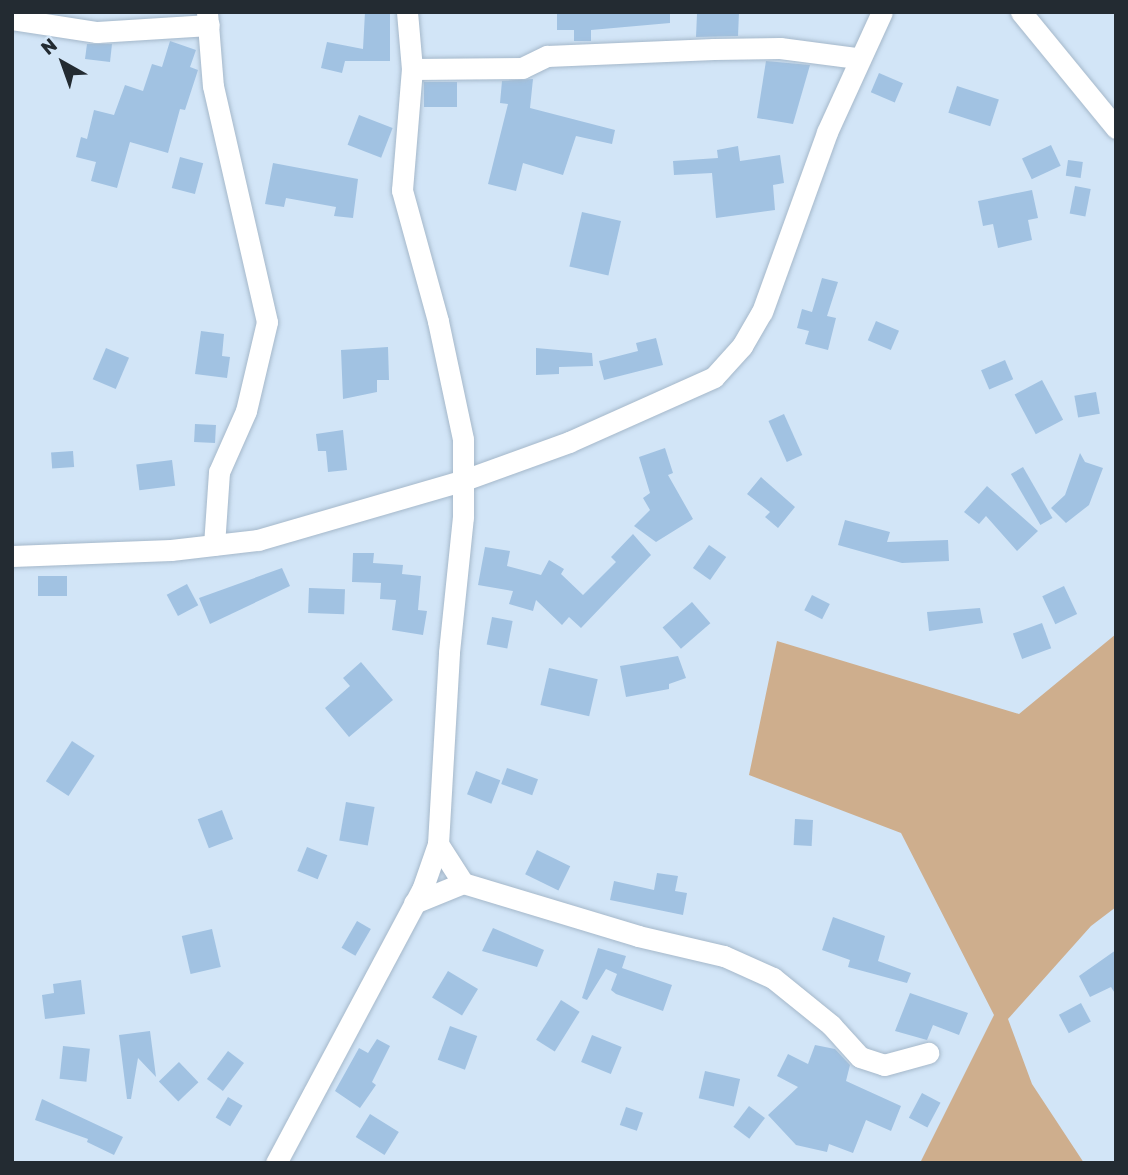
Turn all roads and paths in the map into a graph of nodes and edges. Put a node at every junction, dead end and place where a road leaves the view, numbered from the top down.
1 (407, 12) edge
2 (882, 12) edge
3 (1021, 12) edge
4 (12, 19) edge
5 (208, 19) edge
6 (858, 58) junction
7 (412, 69) junction
8 (1116, 128) edge
9 (464, 480) junction
10 (214, 545) junction
11 (12, 556) edge
12 (438, 844) junction
13 (463, 883) junction
14 (415, 903) junction
15 (928, 1053) dead end
16 (276, 1163) edge

1 - 7 street
2 - 6 street
3 - 8 street
4 - 5 street
5 - 10 street
6 - 7 street
6 - 9 street
7 - 9 street
9 - 10 street
9 - 12 street
10 - 11 street
12 - 13 street
12 - 14 street
13 - 14 street
13 - 15 street
14 - 16 street

